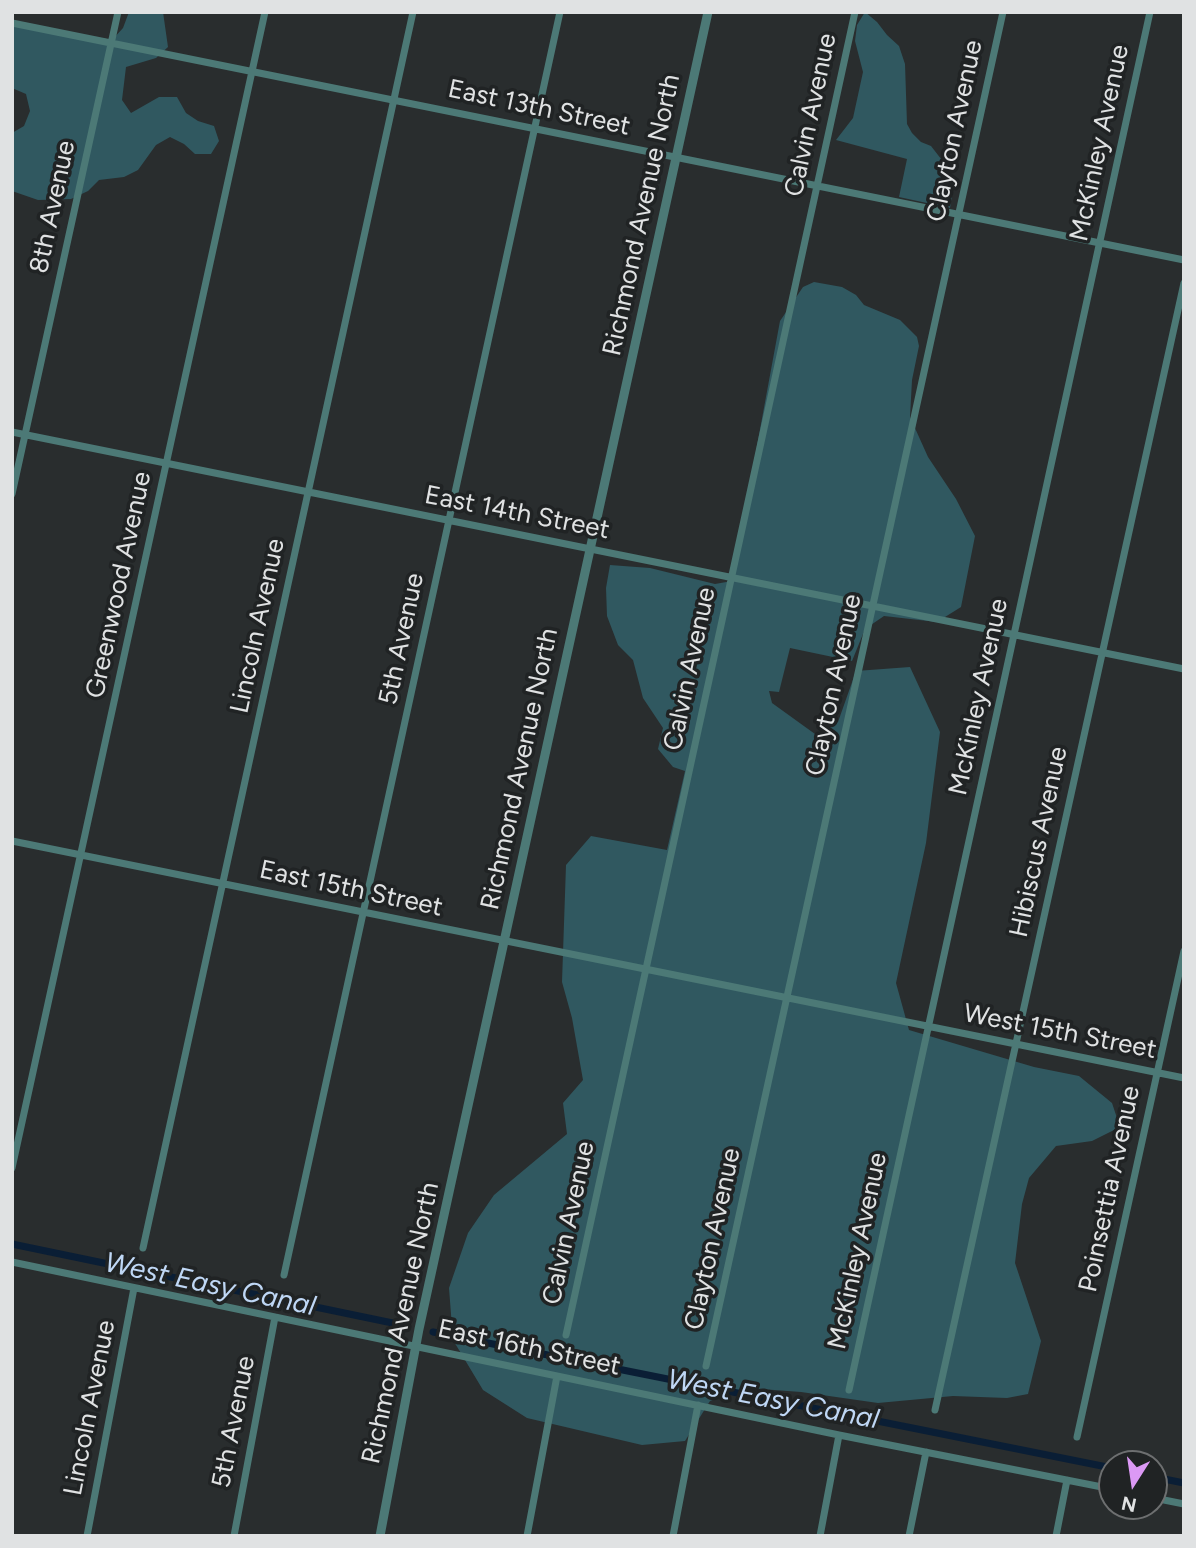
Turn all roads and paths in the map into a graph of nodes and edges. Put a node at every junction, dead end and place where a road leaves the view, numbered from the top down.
1 (118, 12) edge
2 (265, 12) edge
3 (413, 12) edge
4 (560, 12) edge
5 (708, 12) edge
6 (855, 12) edge
7 (1003, 12) edge
8 (1150, 12) edge
9 (12, 23) edge
10 (111, 43) junction
11 (253, 71) junction
12 (394, 100) junction
13 (535, 129) junction
14 (676, 158) junction
15 (817, 186) junction
16 (958, 215) junction
17 (1099, 243) junction
18 (1184, 260) edge
19 (1184, 283) edge
20 (12, 432) edge
21 (25, 435) junction
22 (167, 463) junction
23 (309, 492) junction
24 (12, 494) edge
25 (449, 521) junction
26 (590, 550) junction
27 (731, 579) junction
28 (872, 607) junction
29 (1013, 636) junction
30 (1102, 653) junction
31 (1184, 669) edge
32 (12, 841) edge
33 (81, 856) junction
34 (222, 884) junction
35 (363, 913) junction
36 (504, 941) junction
37 (1184, 951) edge
38 (646, 970) junction
39 (787, 999) junction
40 (928, 1028) junction
41 (1015, 1045) junction
42 (1157, 1073) junction
43 (1184, 1078) edge
44 (12, 1168) edge
45 (143, 1248) dead end
46 (12, 1262) edge
47 (284, 1275) dead end
48 (134, 1288) junction
49 (275, 1317) junction
50 (566, 1335) dead end
51 (416, 1346) junction
52 (706, 1366) dead end
53 (557, 1376) junction
54 (849, 1390) dead end
55 (698, 1405) junction
56 (935, 1410) dead end
57 (839, 1435) junction
58 (1077, 1437) dead end
59 (926, 1452) junction
60 (1067, 1480) junction
61 (1098, 1486) edge
62 (87, 1536) edge
63 (234, 1536) edge
64 (380, 1536) edge
65 (527, 1536) edge
66 (674, 1536) edge
67 (820, 1536) edge
68 (909, 1536) edge
69 (1056, 1536) edge

1 - 10 street, 8th Avenue
2 - 11 street, Greenwood Avenue
3 - 12 street, Lincoln Avenue
4 - 13 street, 5th Avenue
5 - 14 street, Richmond Avenue North
6 - 15 street, Calvin Avenue
7 - 16 street, Clayton Avenue
8 - 17 street, McKinley Avenue
9 - 10 street, East 13th Street
10 - 11 street, East 13th Street
10 - 21 street, 8th Avenue
11 - 12 street, East 13th Street
11 - 22 street, Greenwood Avenue
12 - 13 street, East 13th Street
12 - 23 street, Lincoln Avenue
13 - 14 street, East 13th Street
13 - 25 street, 5th Avenue
14 - 15 street, East 13th Street
14 - 26 street, Richmond Avenue North
15 - 16 street, East 13th Street
15 - 27 street, Calvin Avenue
16 - 17 street, East 13th Street
16 - 28 street, Clayton Avenue
17 - 18 street, East 13th Street
17 - 29 street, McKinley Avenue
19 - 30 street, Hibiscus Avenue
20 - 21 street, East 14th Street
21 - 22 street, East 14th Street
21 - 24 street, 8th Avenue
22 - 23 street, East 14th Street
22 - 33 street, Greenwood Avenue
23 - 25 street, East 14th Street
23 - 34 street, Lincoln Avenue
25 - 26 street, East 14th Street
25 - 35 street, 5th Avenue
26 - 27 street, East 14th Street
26 - 36 street, Richmond Avenue North
27 - 28 street, East 14th Street
27 - 38 street, Calvin Avenue
28 - 29 street, East 14th Street
28 - 39 street, Clayton Avenue
29 - 30 street, East 14th Street
29 - 40 street, McKinley Avenue
30 - 31 street, East 14th Street
30 - 41 street, Hibiscus Avenue
32 - 33 street, East 15th Street
33 - 34 street, East 15th Street
33 - 44 street, Greenwood Avenue
34 - 35 street, East 15th Street
34 - 45 street, Lincoln Avenue
35 - 36 street, East 15th Street
35 - 47 street, 5th Avenue
36 - 38 street, East 15th Street
36 - 51 street, Richmond Avenue North
37 - 42 street, Poinsettia Avenue
38 - 39 street, East 15th Street
38 - 50 street, Calvin Avenue
39 - 40 street, East 15th Street
39 - 52 street, Clayton Avenue
40 - 41 street, West 15th Street
40 - 54 street, McKinley Avenue
41 - 42 street, West 15th Street
41 - 56 street, Hibiscus Avenue
42 - 43 street, West 15th Street
42 - 58 street, Poinsettia Avenue
46 - 48 street, East 16th Street
48 - 49 street, East 16th Street
48 - 62 street, Lincoln Avenue
49 - 51 street, East 16th Street
49 - 63 street, 5th Avenue
51 - 53 street, East 16th Street
51 - 64 street, Richmond Avenue North
53 - 55 street, East 16th Street
53 - 65 street
55 - 57 street, East 16th Street
55 - 66 street
57 - 59 street, East 16th Street
57 - 67 street
59 - 60 street, East 16th Street
59 - 68 street
60 - 61 street, East 16th Street
60 - 69 street

